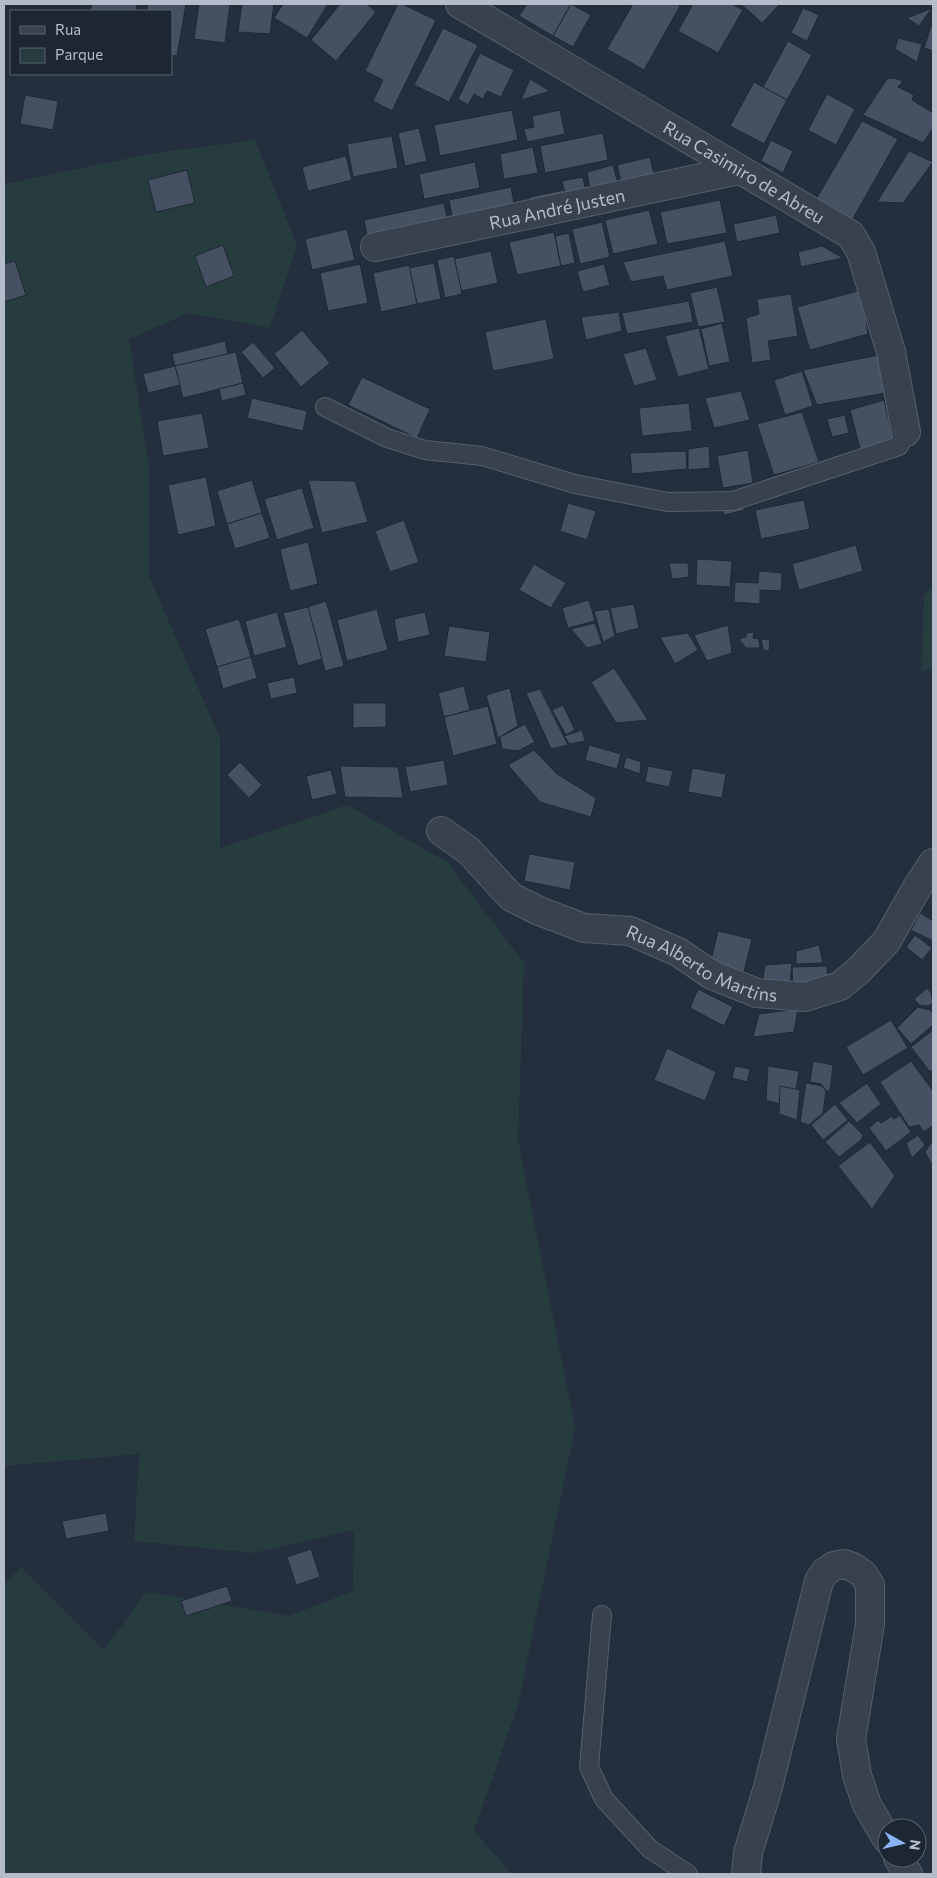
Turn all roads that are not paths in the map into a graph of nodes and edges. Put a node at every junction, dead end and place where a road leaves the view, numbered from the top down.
1 (460, 4) edge
2 (739, 170) junction
3 (374, 247) dead end
4 (325, 407) dead end
5 (906, 432) joint
6 (441, 831) dead end
7 (933, 863) edge
8 (602, 1615) dead end
9 (877, 1822) edge
10 (688, 1874) edge
11 (746, 1874) edge

1 - 2 street, Rua Casimiro de Abreu
2 - 3 street, Rua André Justen
2 - 5 street, Rua Casimiro de Abreu
4 - 5 lane
6 - 7 street, Rua Alberto Martins
8 - 10 lane
9 - 11 street

